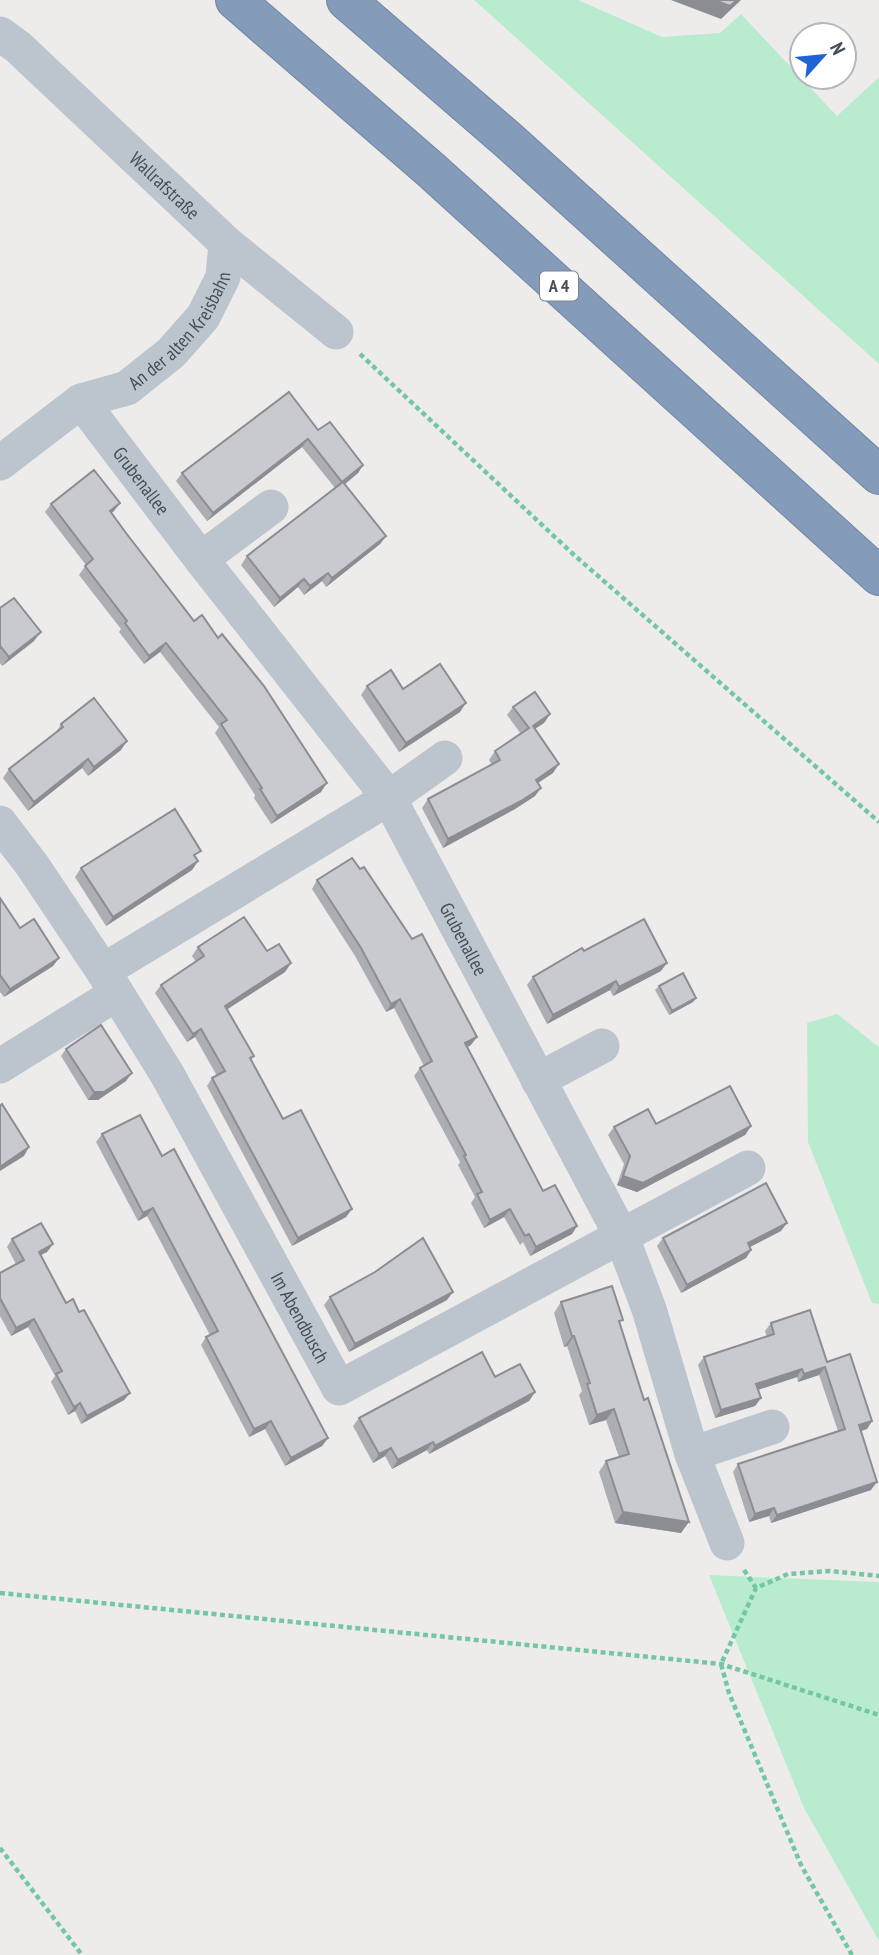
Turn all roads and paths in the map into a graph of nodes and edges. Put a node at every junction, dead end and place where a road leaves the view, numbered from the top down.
1 (234, 0) edge
2 (346, 0) edge
3 (0, 34) edge
4 (226, 243) junction
5 (336, 332) joint
6 (81, 401) junction
7 (0, 463) edge
8 (879, 475) edge
9 (271, 507) dead end
10 (201, 559) junction
11 (879, 576) edge
12 (446, 758) dead end
13 (389, 798) junction
14 (879, 822) edge
15 (0, 823) edge
16 (109, 982) junction
17 (602, 1046) dead end
18 (0, 1066) edge
19 (538, 1080) junction
20 (748, 1168) dead end
21 (621, 1235) junction
22 (772, 1427) dead end
23 (692, 1454) junction
24 (727, 1543) dead end
25 (879, 1576) edge
26 (0, 1593) edge
27 (721, 1664) junction
28 (879, 1715) edge
29 (0, 1848) edge
30 (82, 1955) edge
31 (852, 1955) edge

1 - 11 highway, A 4
2 - 8 highway
3 - 4 street, Wallrafstraße
4 - 5 street, Wallrafstraße
4 - 6 street, An der alten Kreisbahn
5 - 14 path
6 - 7 street, An der alten Kreisbahn
6 - 10 street, Grubenallee
9 - 10 street
10 - 13 street, Grubenallee
12 - 13 street
13 - 16 street
13 - 19 street, Grubenallee
15 - 16 street, Im Abendbusch
16 - 18 street
16 - 21 street, Im Abendbusch
17 - 19 street
19 - 21 street, Grubenallee
20 - 21 street
21 - 23 street, Grubenallee
22 - 23 street
23 - 24 street, Grubenallee
25 - 27 path
26 - 27 path
27 - 28 path
27 - 31 path
29 - 30 path

